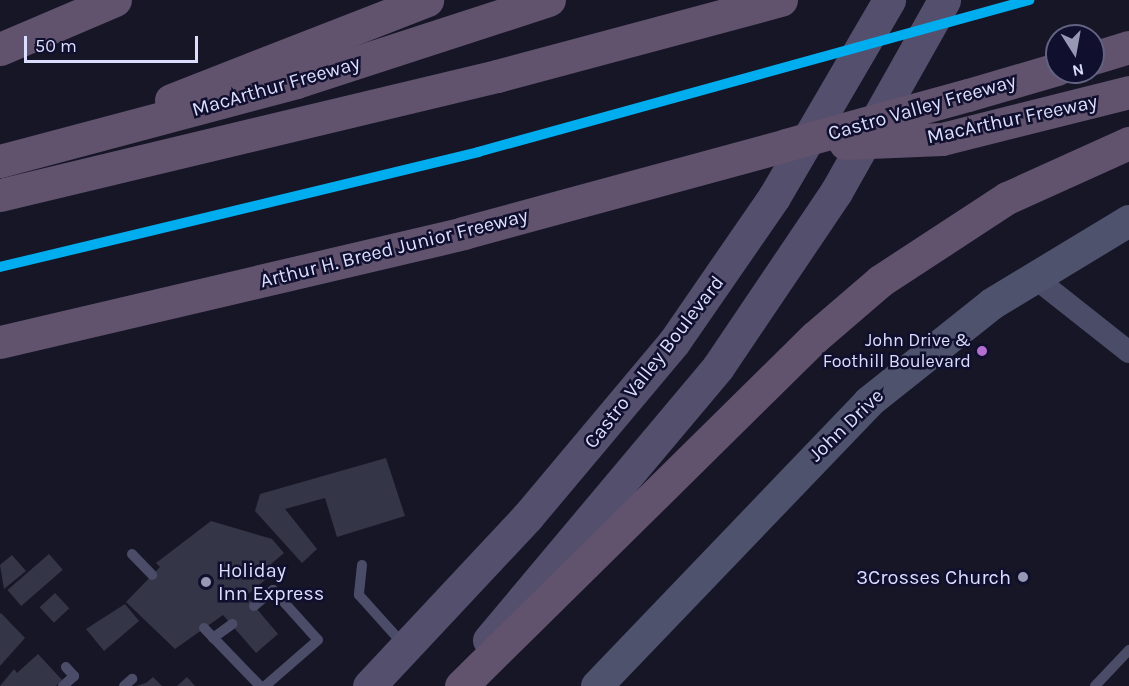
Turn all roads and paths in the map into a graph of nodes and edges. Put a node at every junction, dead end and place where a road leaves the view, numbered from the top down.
1 (115, 0) edge
2 (427, 0) edge
3 (549, 0) edge
4 (781, 0) edge
5 (889, 0) edge
6 (944, 0) edge
7 (1129, 47) edge
8 (0, 49) edge
9 (1105, 54) edge
10 (1045, 73) edge
11 (1129, 92) edge
12 (98, 134) junction
13 (1129, 143) edge
14 (786, 145) junction
15 (0, 161) edge
16 (0, 195) edge
17 (1129, 221) edge
18 (1034, 277) junction
19 (718, 281) junction
20 (0, 342) edge
21 (1129, 352) edge
22 (718, 366) junction
23 (132, 554) dead end
24 (362, 564) dead end
25 (152, 574) dead end
26 (254, 606) dead end
27 (232, 624) dead end
28 (204, 628) dead end
29 (213, 638) junction
30 (406, 647) junction
31 (1129, 650) edge
32 (66, 667) dead end
33 (63, 686) edge
34 (260, 686) edge
35 (265, 686) edge
36 (369, 686) edge
37 (449, 686) edge
38 (461, 686) edge
39 (597, 686) edge
40 (1095, 686) edge

1 - 8 highway
2 - 12 highway
3 - 12 highway, MacArthur Freeway
4 - 16 highway
5 - 19 main road, Castro Valley Boulevard
6 - 22 main road
7 - 9 highway
10 - 14 highway, Castro Valley Freeway, bridge
11 - 14 highway, MacArthur Freeway, bridge
12 - 15 highway, MacArthur Freeway
13 - 38 highway
14 - 20 highway, Arthur H. Breed Junior Freeway
17 - 18 main road, John Drive
18 - 21 street
18 - 39 main road, John Drive
19 - 22 main road
19 - 30 main road, Castro Valley Boulevard
22 - 37 main road
23 - 25 lane
24 - 30 lane
26 - 35 lane
27 - 29 lane
28 - 29 lane
29 - 34 lane
30 - 36 main road, Castro Valley Boulevard
31 - 40 lane
32 - 33 lane

